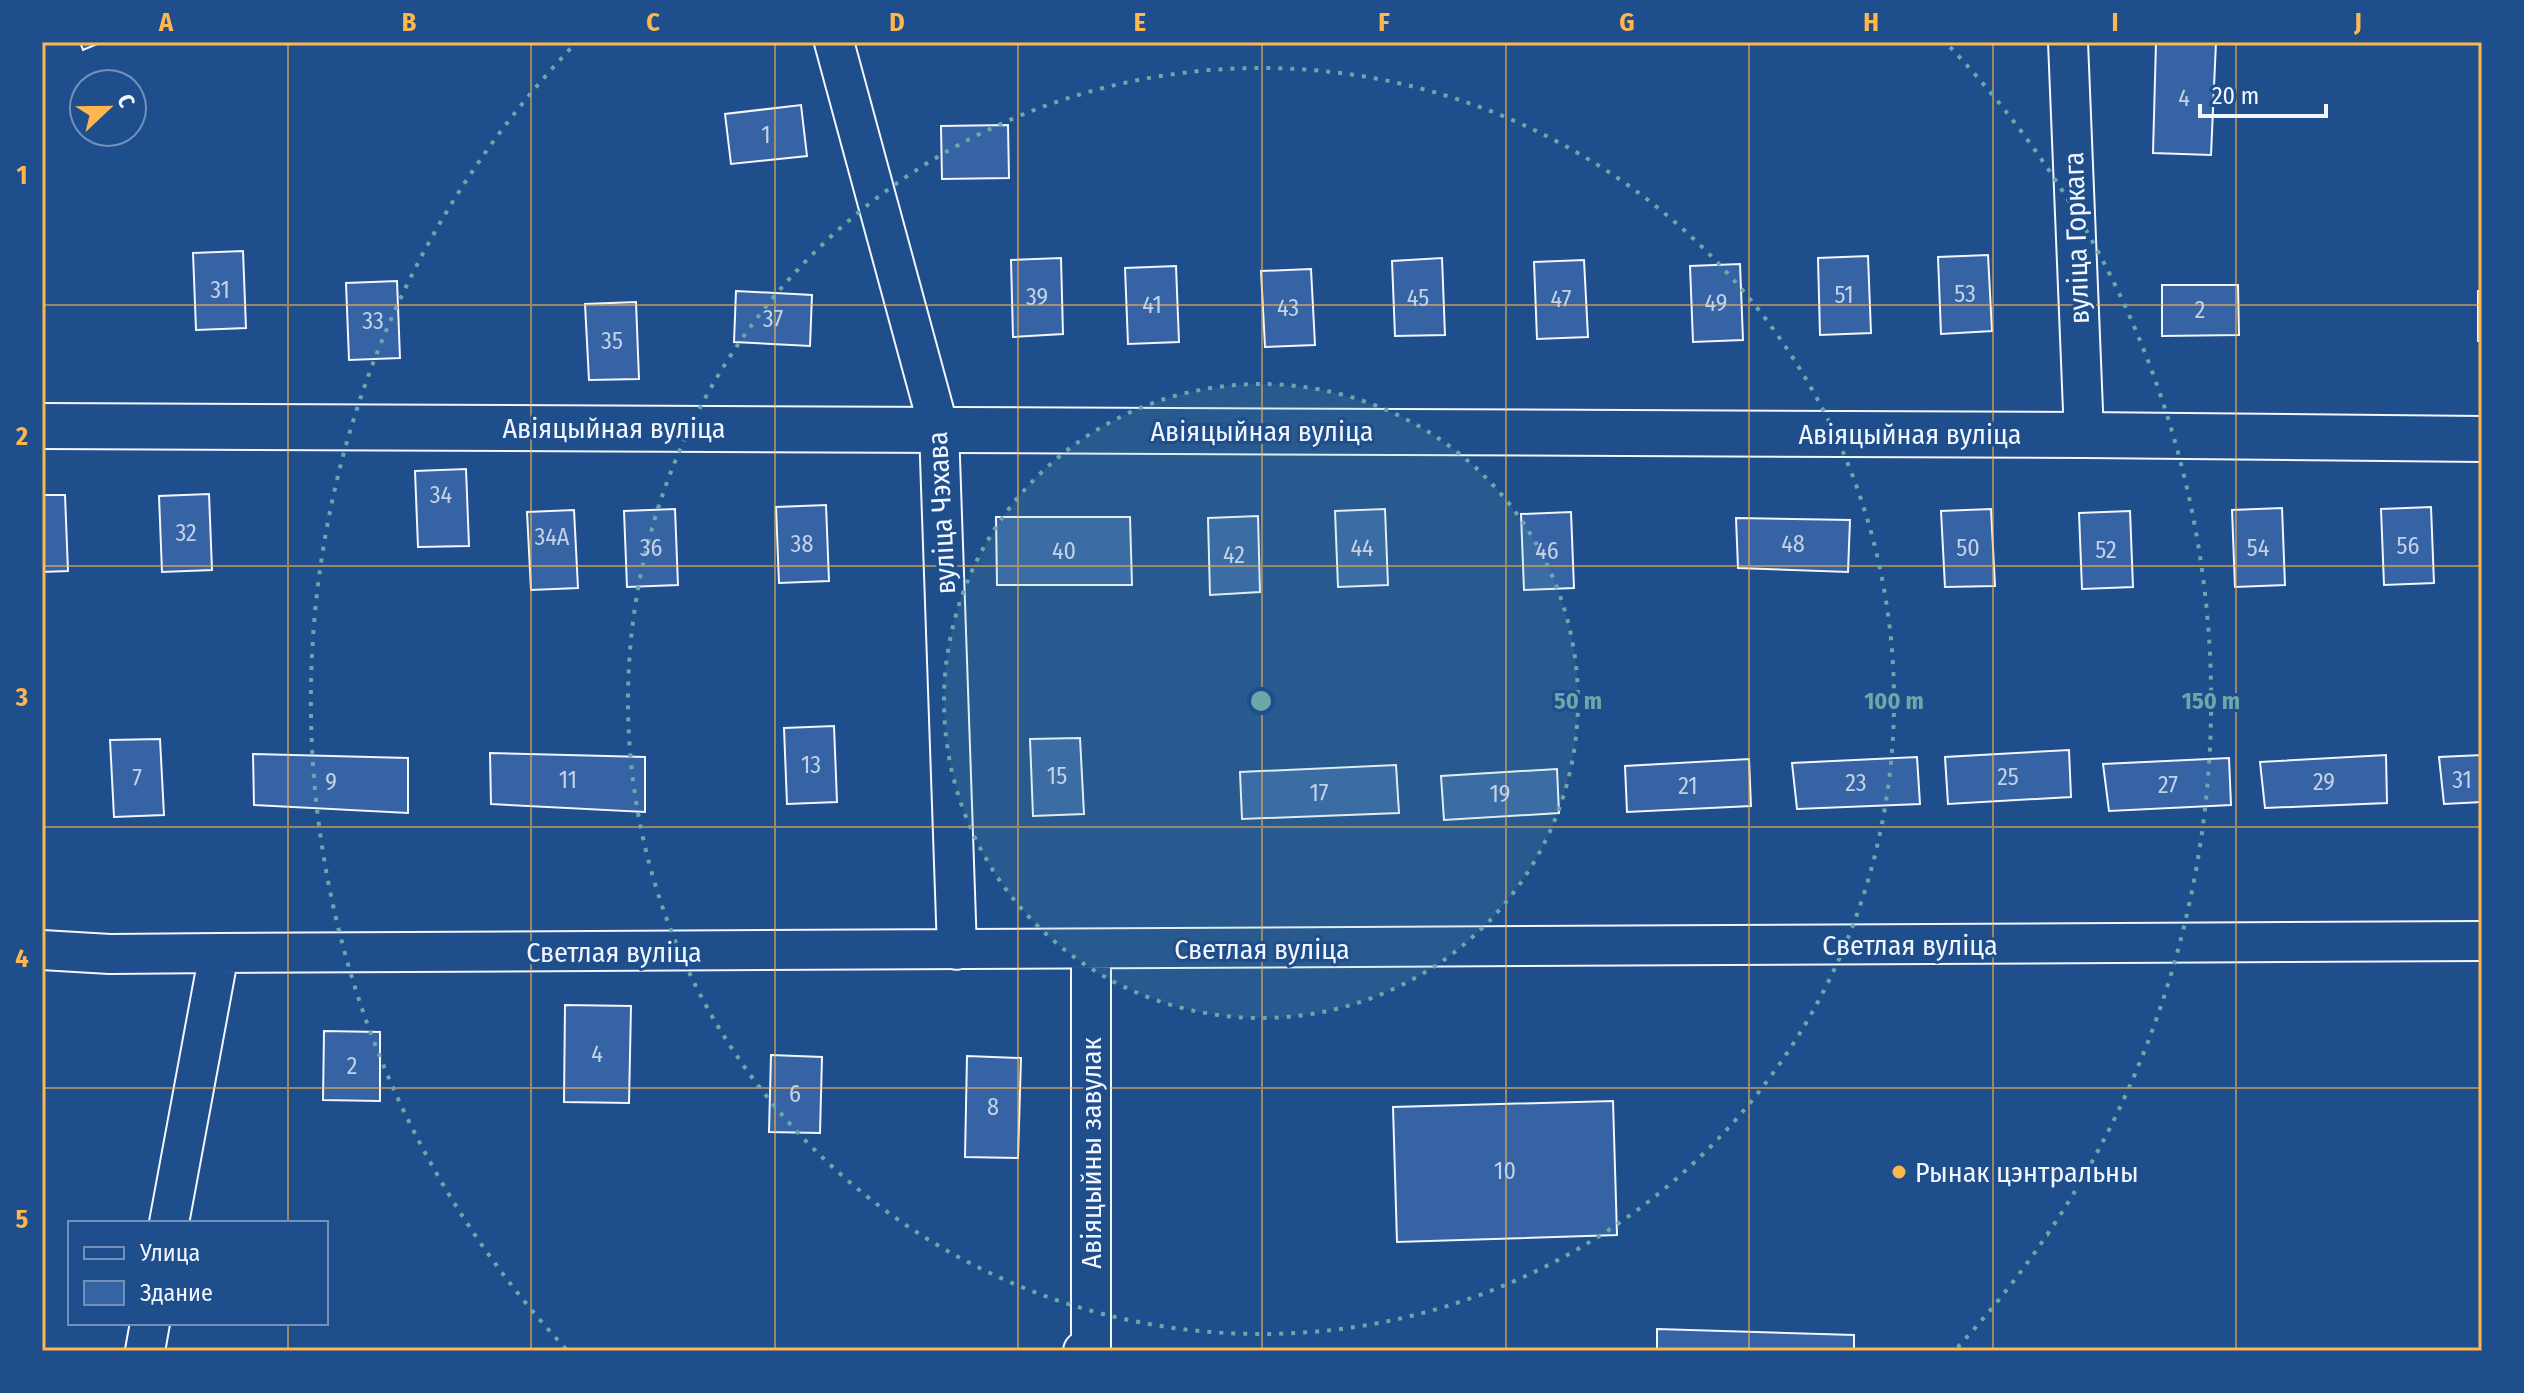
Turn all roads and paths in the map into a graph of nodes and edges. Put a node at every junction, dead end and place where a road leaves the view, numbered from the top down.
1 (834, 42) edge
2 (2068, 42) edge
3 (42, 426) edge
4 (939, 429) junction
5 (2084, 435) junction
6 (2482, 439) edge
7 (2482, 941) edge
8 (42, 950) edge
9 (957, 950) junction
10 (1091, 950) junction
11 (219, 953) junction
12 (169, 1221) edge
13 (150, 1325) edge
14 (145, 1351) edge
15 (1083, 1351) edge

1 - 4 street, вуліца Чэхава
2 - 5 street, вуліца Горкага
3 - 4 street, Авіяцыйная вуліца
4 - 5 street, Авіяцыйная вуліца
4 - 9 street, вуліца Чэхава
5 - 6 street, Авіяцыйная вуліца
7 - 10 street, Светлая вуліца
8 - 11 street, Светлая вуліца
9 - 10 street, Светлая вуліца
9 - 11 street, Светлая вуліца
10 - 15 street, Авіяцыйны завулак
11 - 12 street
13 - 14 street

